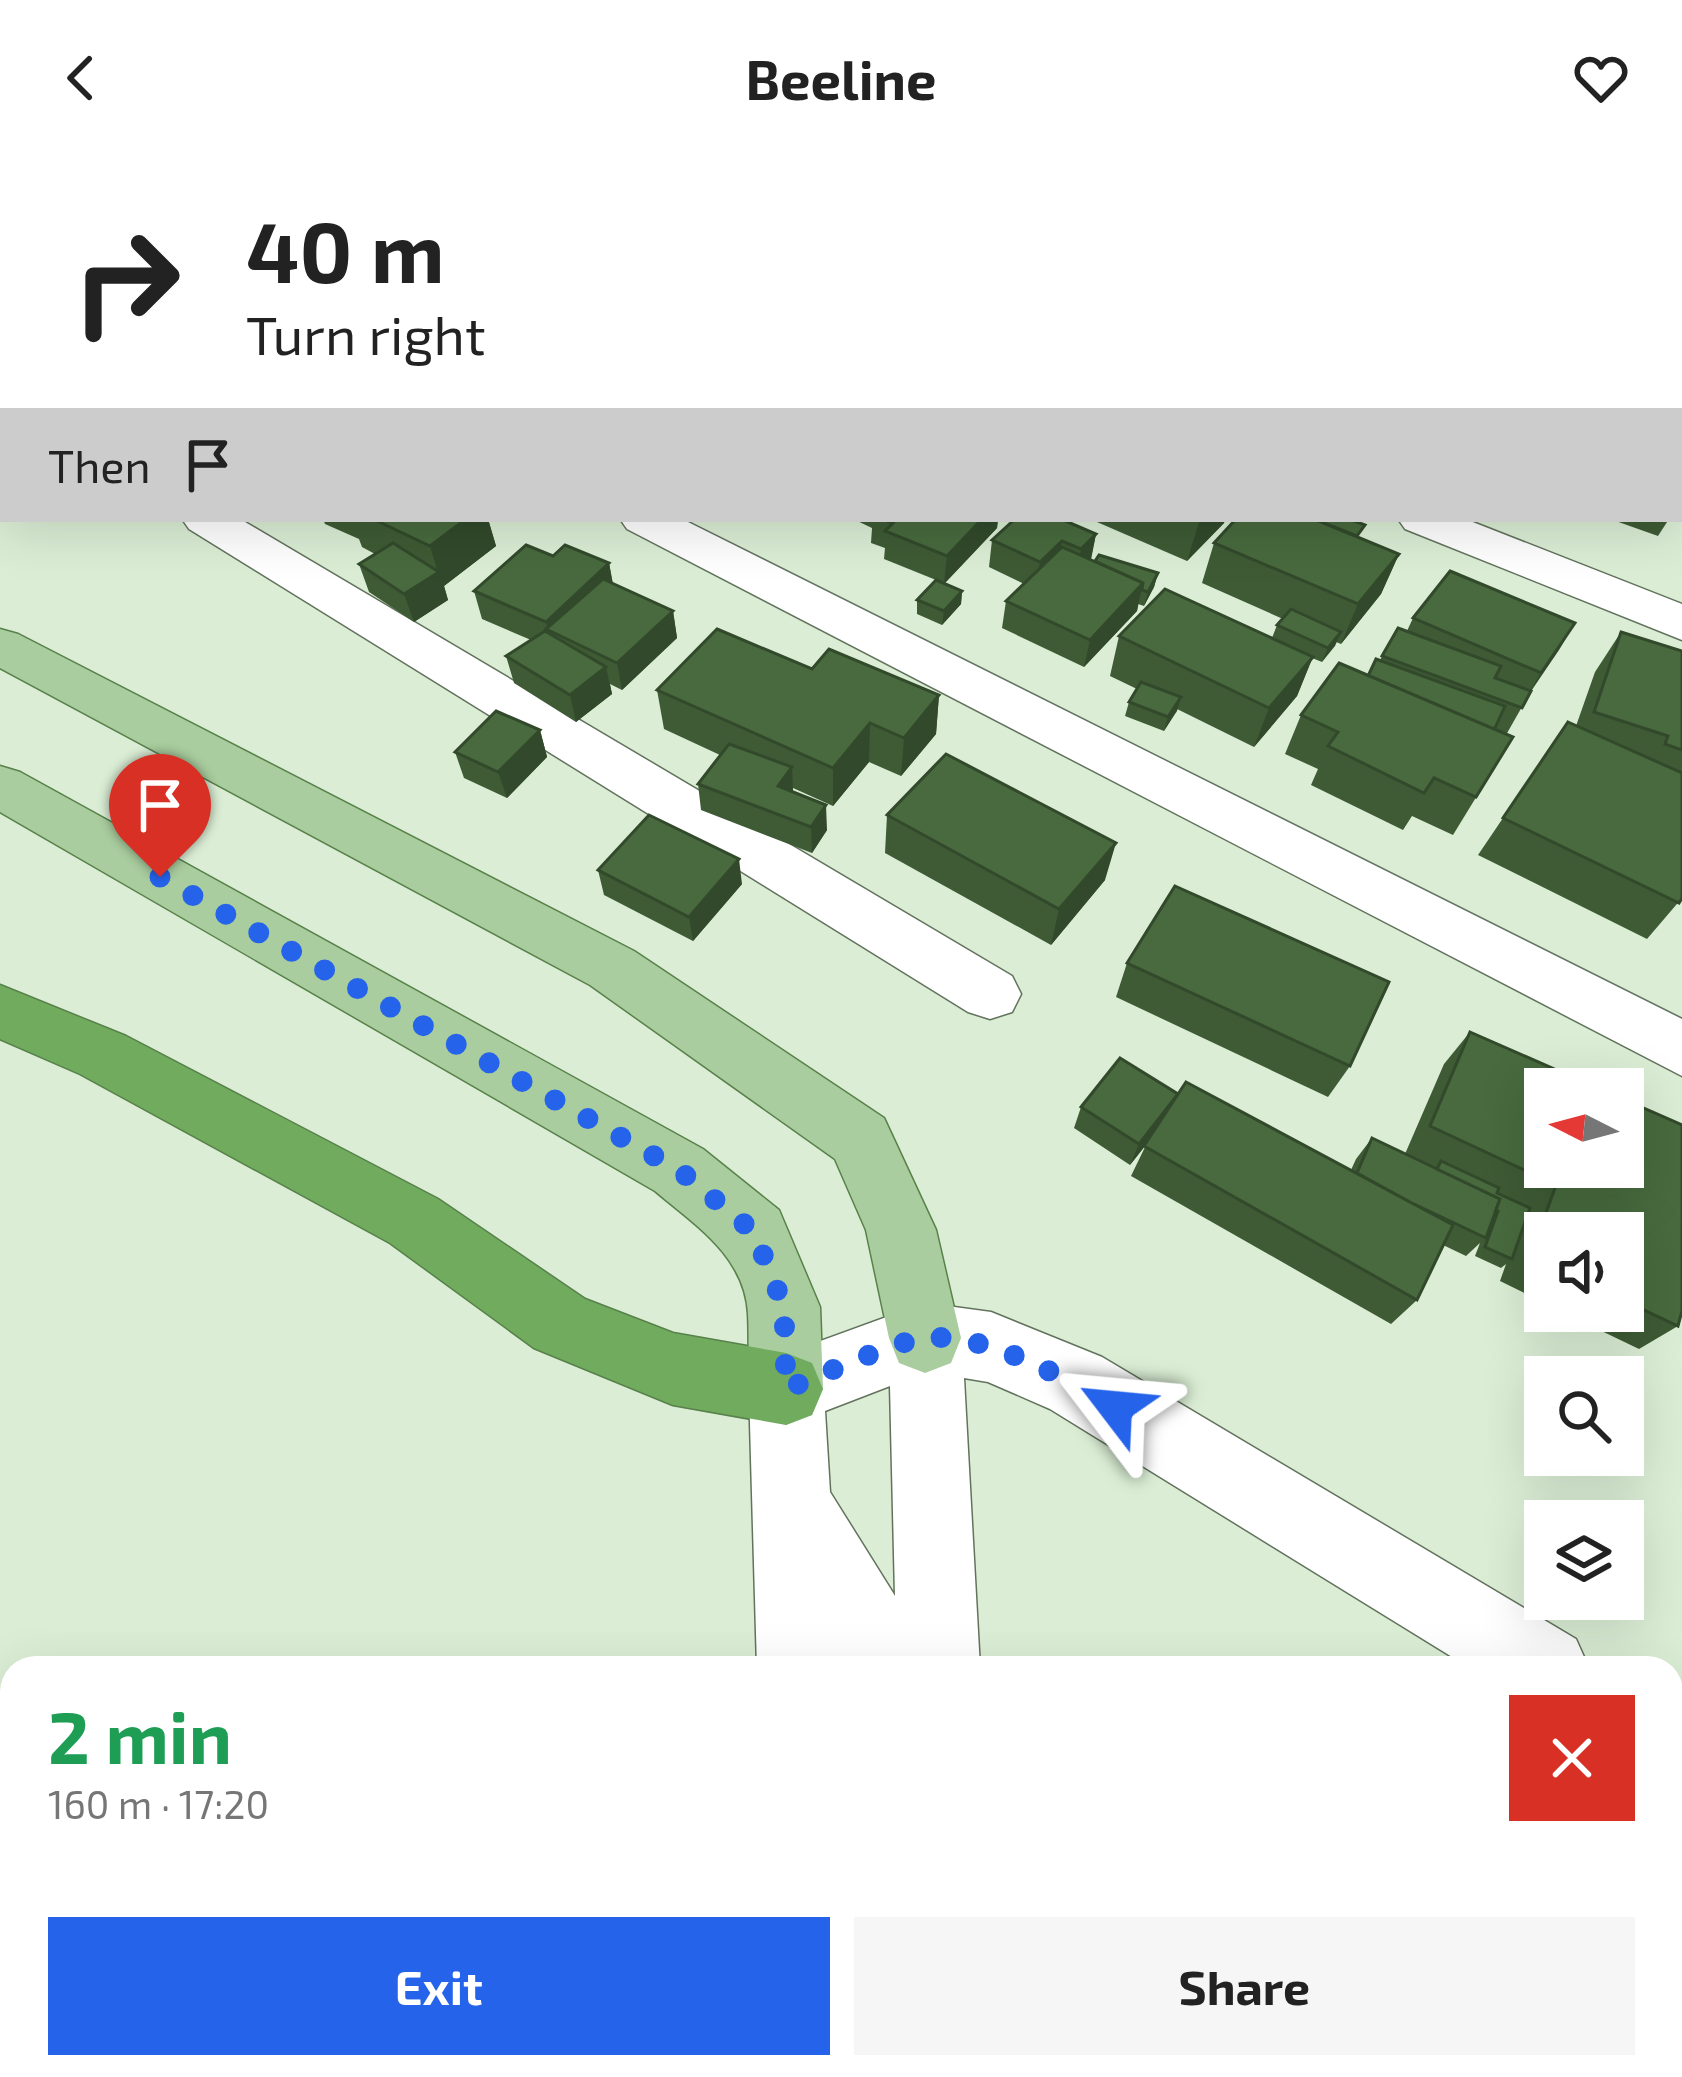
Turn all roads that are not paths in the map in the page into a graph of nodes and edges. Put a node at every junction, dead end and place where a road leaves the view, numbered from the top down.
1 (211, 522) edge
2 (650, 522) edge
3 (1430, 522) edge
4 (1682, 623) edge
5 (0, 646) edge
6 (0, 786) edge
7 (990, 994) dead end
8 (0, 1011) edge
9 (1682, 1048) edge
10 (925, 1338) junction
11 (786, 1389) junction
12 (791, 1503) junction
13 (799, 1656) edge
14 (885, 1656) edge
15 (938, 1656) edge
16 (1527, 1656) edge

1 - 7 street
2 - 9 street
3 - 4 street
5 - 10 main road
6 - 11 main road
8 - 11 highway
10 - 11 street
10 - 15 street
10 - 16 street
11 - 12 street
12 - 13 street
12 - 14 street

